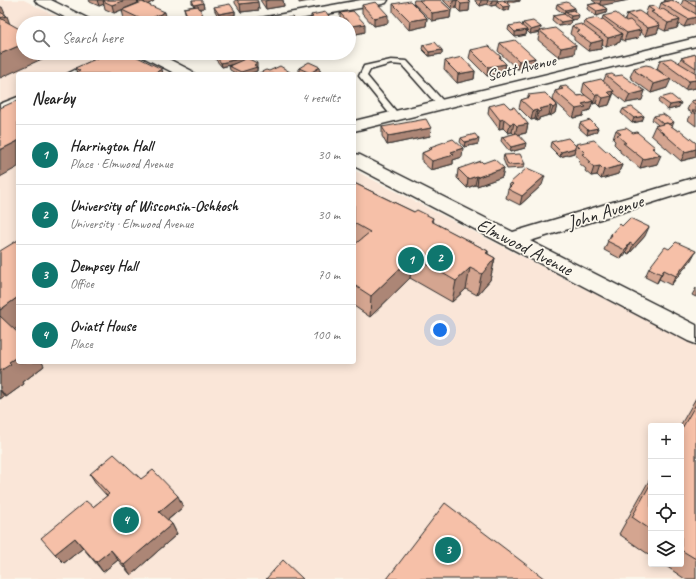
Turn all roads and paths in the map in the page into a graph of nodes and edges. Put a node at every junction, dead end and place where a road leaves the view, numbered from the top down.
1 (382, 0) edge
2 (48, 1) edge
3 (74, 16) edge
4 (294, 16) edge
5 (696, 42) edge
6 (100, 60) edge
7 (160, 60) edge
8 (75, 72) edge
9 (183, 72) edge
10 (16, 100) edge
11 (442, 104) junction
12 (0, 107) edge
13 (396, 116) junction
14 (356, 126) edge
15 (356, 160) edge
16 (696, 183) edge
17 (513, 239) junction
18 (696, 335) edge

1 - 4 street
2 - 3 street
5 - 11 street, Scott Avenue
6 - 8 lane
7 - 9 street
10 - 12 lane
11 - 13 street, Scott Avenue
11 - 13 lane
13 - 14 street, Scott Avenue
15 - 17 street, Elmwood Avenue
16 - 17 street, John Avenue
17 - 18 street, Elmwood Avenue

